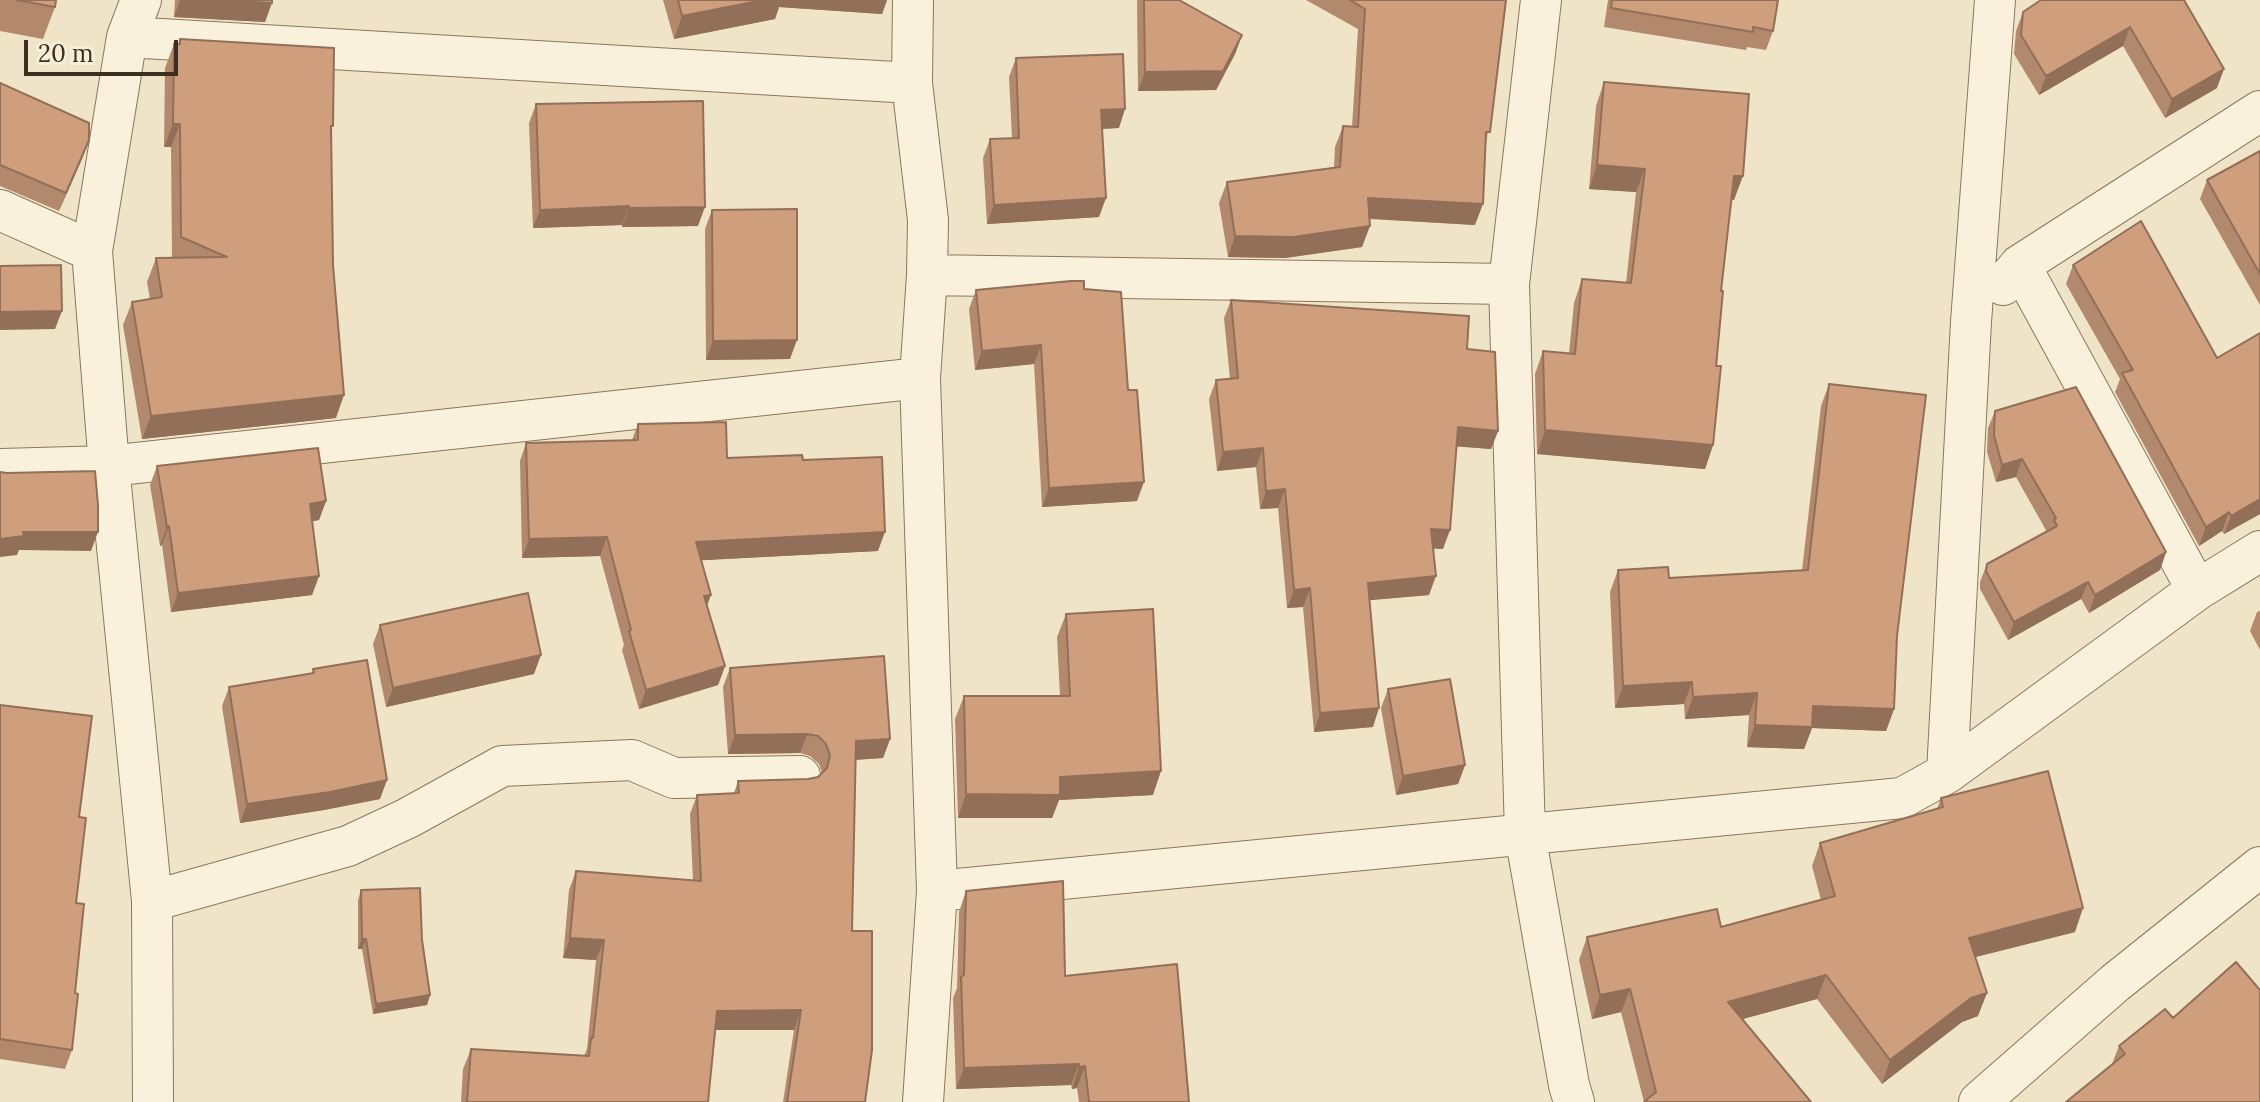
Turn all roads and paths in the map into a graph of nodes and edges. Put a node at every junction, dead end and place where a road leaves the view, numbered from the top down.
1 (141, 0) edge
2 (913, 0) edge
3 (1541, 0) edge
4 (1995, 0) edge
5 (127, 37) junction
6 (912, 83) junction
7 (2260, 111) edge
8 (0, 210) edge
9 (92, 251) junction
10 (2020, 265) junction
11 (927, 275) junction
12 (1509, 284) junction
13 (1971, 322) junction
14 (920, 378) junction
15 (109, 466) junction
16 (0, 469) edge
17 (2260, 551) edge
18 (2197, 590) junction
19 (1947, 773) junction
20 (800, 776) edge
21 (1525, 834) junction
22 (2260, 867) edge
23 (937, 891) junction
24 (152, 901) junction
25 (153, 1102) edge
26 (923, 1102) edge
27 (1574, 1102) edge
28 (1979, 1102) edge

1 - 5 street
2 - 6 street
3 - 12 street
4 - 13 street
5 - 6 street
5 - 9 street
6 - 11 street
7 - 10 street
8 - 9 street
9 - 15 street
10 - 13 street
10 - 18 street
11 - 12 street
11 - 14 street
12 - 21 street
13 - 19 street
14 - 15 street
14 - 23 street
15 - 16 street
15 - 24 street
17 - 18 street
18 - 19 street
19 - 21 street
20 - 24 street
21 - 23 street
21 - 27 street
22 - 28 street
23 - 26 street
24 - 25 street

